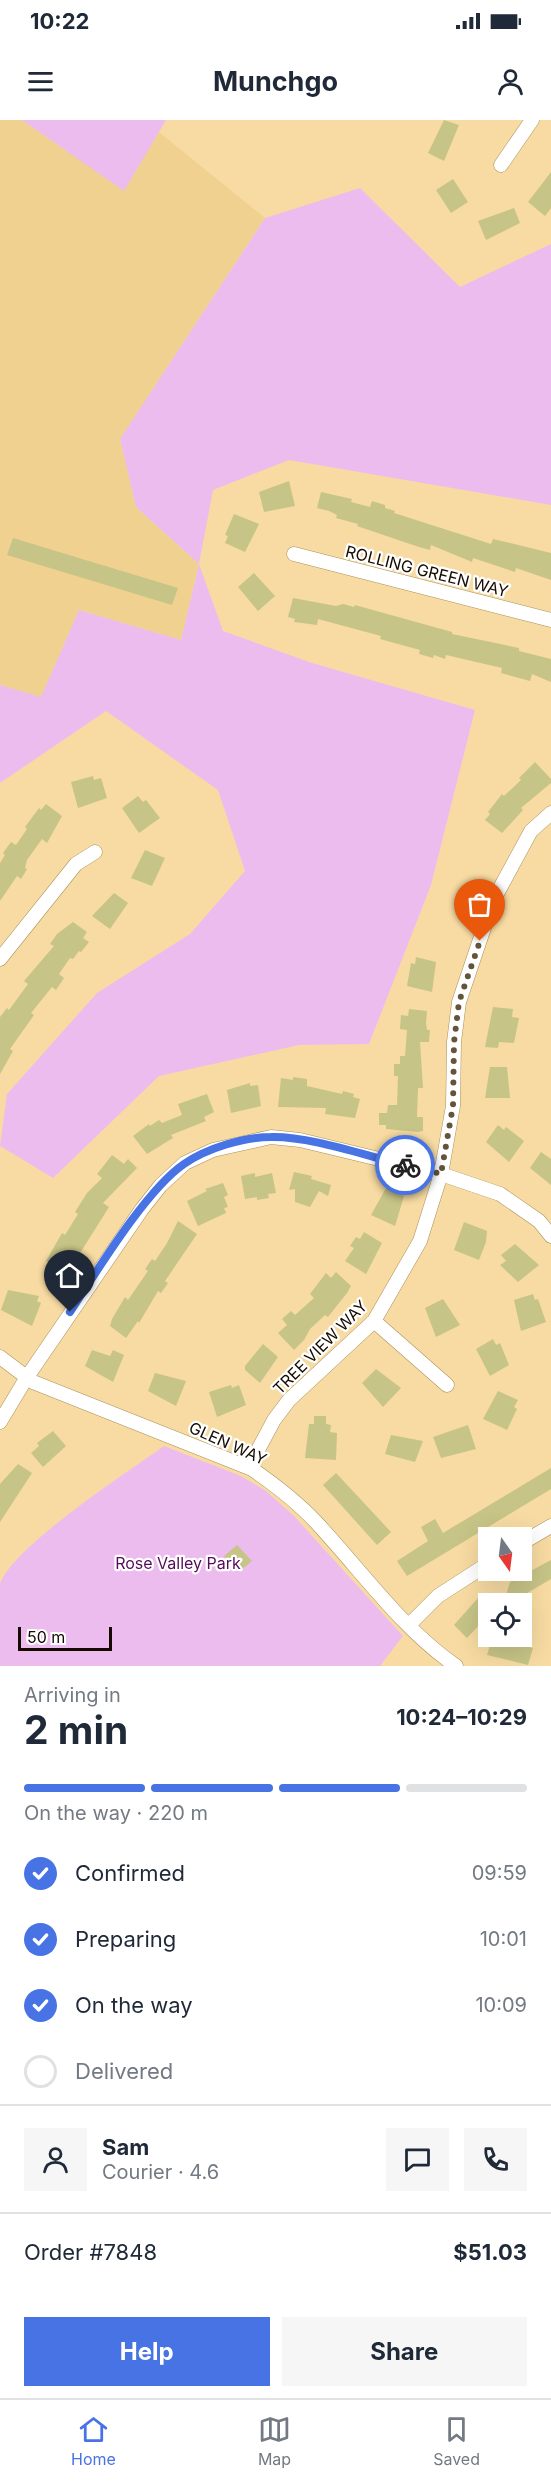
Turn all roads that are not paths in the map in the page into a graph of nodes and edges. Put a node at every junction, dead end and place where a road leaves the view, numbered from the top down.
1 (532, 120) edge
2 (501, 165) dead end
3 (294, 554) dead end
4 (551, 620) edge
5 (551, 813) edge
6 (96, 852) dead end
7 (0, 959) edge
8 (441, 1174) junction
9 (551, 1236) edge
10 (374, 1321) junction
11 (0, 1357) edge
12 (27, 1377) junction
13 (447, 1384) dead end
14 (0, 1422) edge
15 (252, 1468) junction
16 (551, 1526) edge
17 (532, 1537) edge
18 (478, 1570) edge
19 (409, 1625) junction
20 (456, 1666) edge

1 - 2 street
3 - 4 street, ROLLING GREEN WAY
5 - 8 street, TREE VIEW WAY
6 - 7 street
8 - 9 street
8 - 10 street, TREE VIEW WAY
8 - 12 street
10 - 13 street
10 - 15 street, TREE VIEW WAY
11 - 12 street, GLEN WAY
12 - 14 street
12 - 15 street, GLEN WAY
15 - 19 street, GLEN WAY
16 - 17 street
18 - 19 street
19 - 20 street, GLEN WAY

